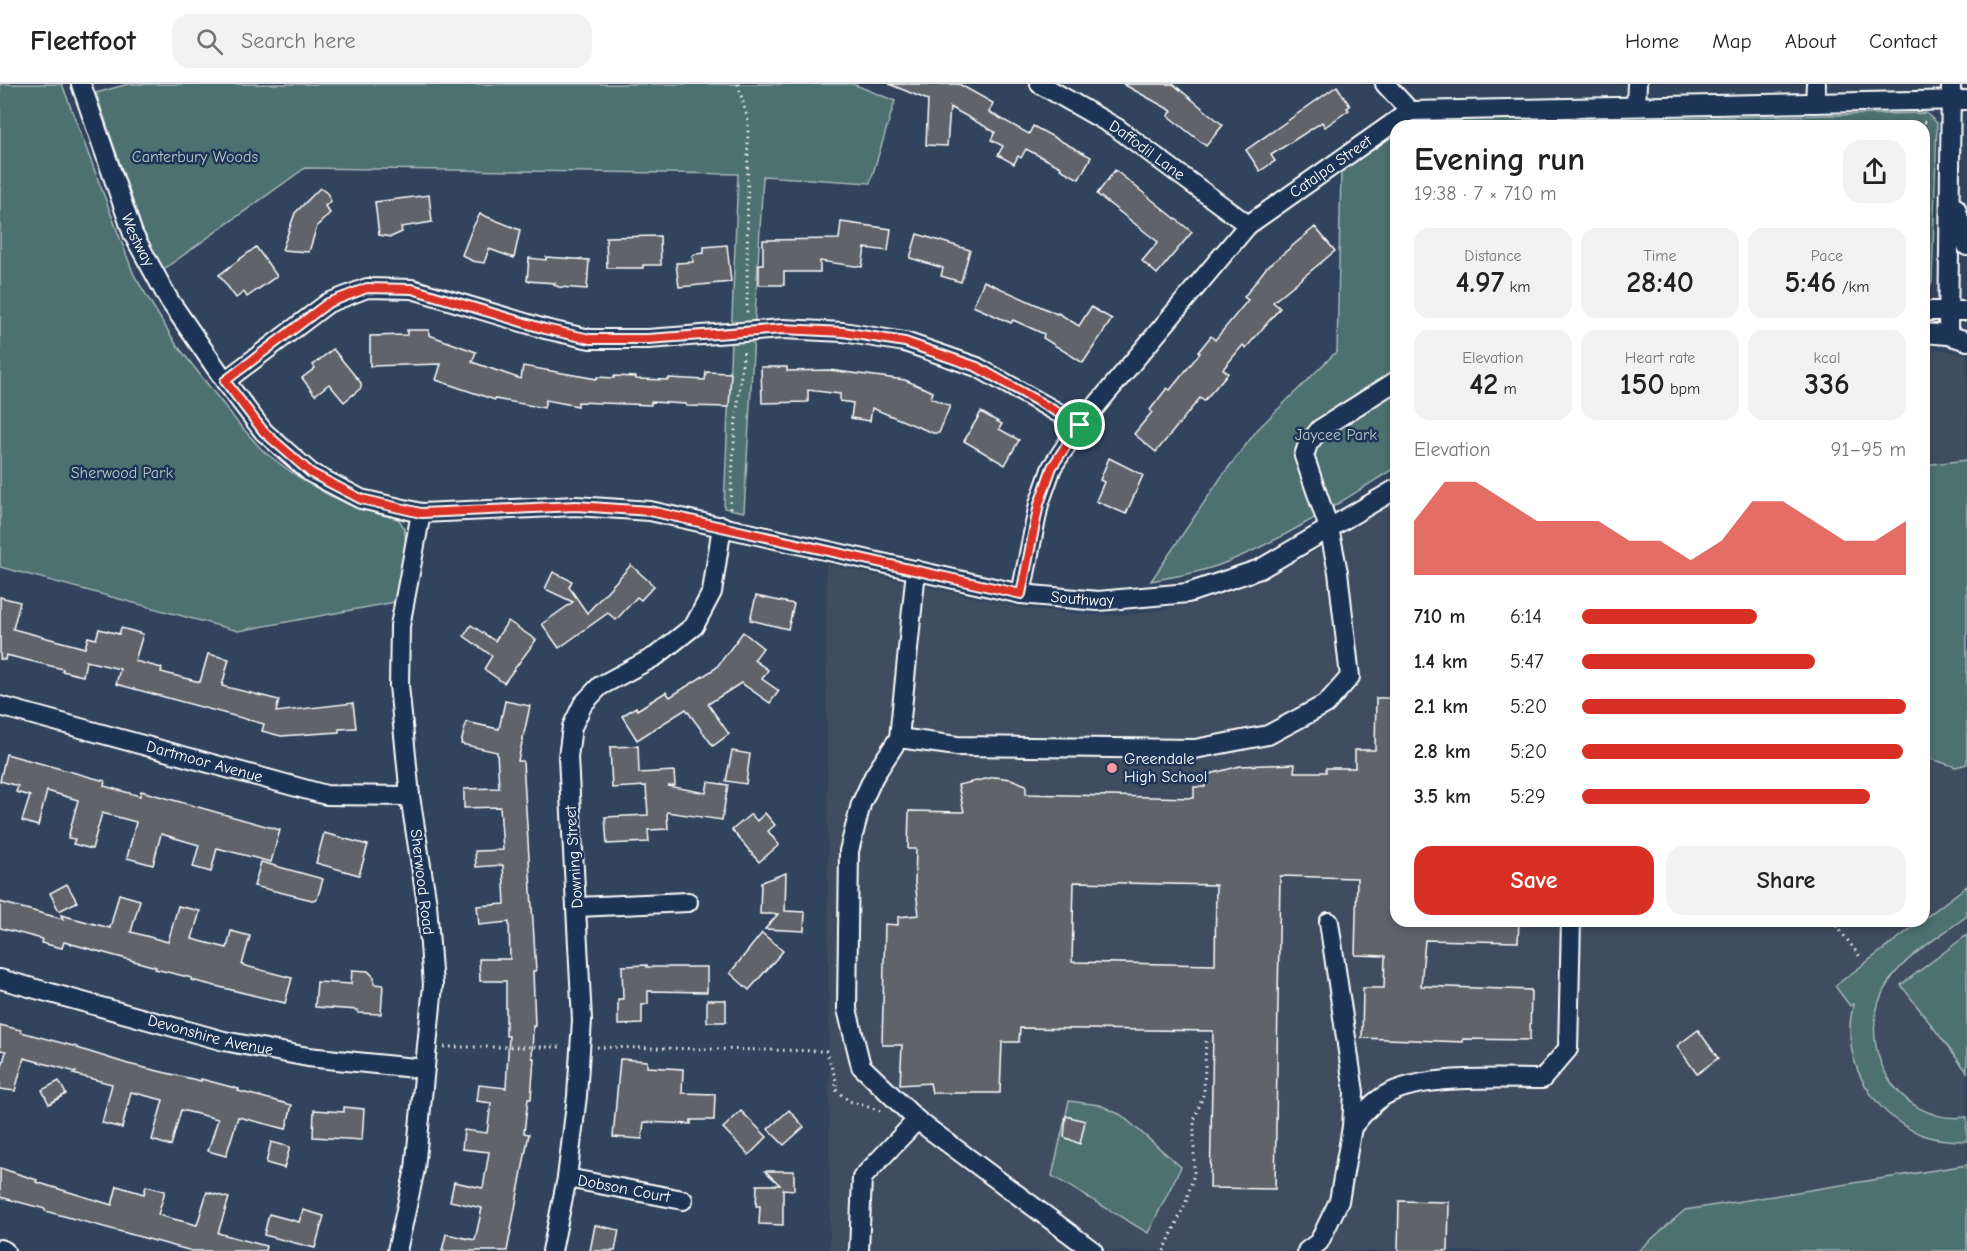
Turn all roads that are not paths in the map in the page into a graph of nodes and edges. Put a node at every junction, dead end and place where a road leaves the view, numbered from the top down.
1 (81, 84) edge
2 (1040, 84) edge
3 (1385, 84) edge
4 (1637, 84) edge
5 (1816, 84) edge
6 (1956, 95) edge
7 (1815, 103) junction
8 (1636, 106) junction
9 (1410, 111) junction
10 (1397, 120) edge
11 (1390, 125) edge
12 (1950, 180) junction
13 (1248, 225) junction
14 (1967, 246) edge
15 (1930, 311) edge
16 (1948, 311) junction
17 (1967, 311) edge
18 (1930, 334) edge
19 (1948, 335) junction
20 (1967, 341) edge
21 (225, 381) junction
22 (1390, 385) edge
23 (1080, 425) junction
24 (1390, 492) edge
25 (421, 513) junction
26 (722, 526) junction
27 (1329, 528) junction
28 (916, 570) junction
29 (1021, 594) junction
30 (0, 706) edge
31 (899, 738) junction
32 (410, 796) junction
33 (688, 902) dead end
34 (577, 907) junction
35 (1329, 922) dead end
36 (1571, 927) edge
37 (0, 980) edge
38 (424, 1068) junction
39 (917, 1120) junction
40 (1352, 1127) junction
41 (567, 1178) junction
42 (683, 1200) dead end
43 (0, 1250) edge
44 (5, 1251) edge
45 (397, 1251) edge
46 (552, 1251) edge
47 (859, 1251) edge
48 (1093, 1251) edge
49 (1306, 1251) edge

1 - 21 street, Westway
2 - 13 street, Daffodil Lane
3 - 9 street
4 - 8 street
5 - 7 street
6 - 7 street
6 - 12 street
7 - 8 street
8 - 9 street
9 - 10 street, Catalpa Street
11 - 13 street, Catalpa Street
12 - 14 street
12 - 16 street
13 - 23 street, Catalpa Street
15 - 16 street
16 - 17 street
16 - 19 street
18 - 19 street
19 - 20 street
21 - 23 street
21 - 25 street, Southway
22 - 27 street
23 - 29 street, Catalpa Street
24 - 27 street, Southway
25 - 26 street, Southway
25 - 32 street, Sherwood Road
26 - 28 street, Southway
26 - 34 street, Downing Street
27 - 29 street, Southway
27 - 31 street
28 - 29 street, Southway
28 - 31 street
30 - 32 street, Dartmoor Avenue
31 - 39 street
32 - 38 street, Sherwood Road
33 - 34 street
34 - 41 street, Downing Street
35 - 40 street
36 - 40 street
37 - 38 street, Devonshire Avenue
38 - 45 street, Sherwood Road
39 - 47 street
39 - 48 street
40 - 49 street
41 - 42 street, Dobson Court
41 - 46 street, Downing Street
43 - 44 street

